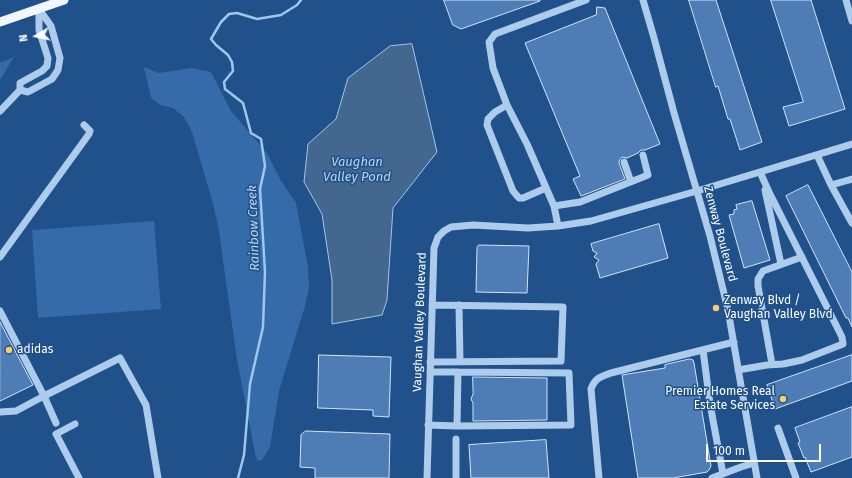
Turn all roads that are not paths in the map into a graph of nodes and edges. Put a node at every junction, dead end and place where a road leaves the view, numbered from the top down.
1 (64, 0) edge
2 (586, 0) edge
3 (643, 0) edge
4 (848, 4) edge
5 (38, 9) junction
6 (852, 21) edge
7 (0, 22) edge
8 (20, 90) junction
9 (507, 105) junction
10 (0, 110) edge
11 (84, 124) dead end
12 (852, 144) edge
13 (643, 155) dead end
14 (817, 155) junction
15 (624, 162) dead end
16 (761, 175) junction
17 (852, 179) edge
18 (632, 182) junction
19 (832, 185) junction
20 (546, 188) junction
21 (697, 191) junction
22 (554, 206) junction
23 (852, 223) edge
24 (558, 226) junction
25 (0, 257) edge
26 (802, 257) junction
27 (781, 264) junction
28 (432, 305) junction
29 (459, 305) junction
30 (0, 311) edge
31 (734, 342) junction
32 (703, 350) junction
33 (460, 361) junction
34 (430, 362) junction
35 (772, 364) junction
36 (738, 370) junction
37 (430, 372) junction
38 (458, 372) junction
39 (44, 396) junction
40 (0, 412) edge
41 (56, 423) dead end
42 (75, 424) dead end
43 (428, 425) junction
44 (457, 426) junction
45 (778, 428) dead end
46 (456, 439) dead end
47 (754, 463) junction
48 (723, 474) junction
49 (79, 478) edge
50 (158, 478) edge
51 (427, 478) edge
52 (456, 478) edge
53 (600, 478) edge
54 (712, 478) edge
55 (757, 478) edge
56 (796, 478) edge

1 - 5 main road
2 - 9 street
3 - 21 street, Zenway Boulevard
4 - 6 street
5 - 7 main road
5 - 8 street
5 - 8 street
8 - 10 street
9 - 20 street
9 - 20 street
11 - 25 street
12 - 14 street, Vaughan Valley Boulevard
13 - 18 street
14 - 16 street, Vaughan Valley Boulevard
14 - 19 street
15 - 18 street
16 - 21 street, Vaughan Valley Boulevard
16 - 26 street
16 - 27 street
17 - 19 street
18 - 22 street
19 - 23 street
20 - 22 street
21 - 24 street, Vaughan Valley Boulevard
21 - 31 street, Zenway Boulevard
22 - 24 street
24 - 28 street, Vaughan Valley Boulevard
26 - 27 street
26 - 35 street
27 - 35 street
28 - 29 street
28 - 34 street, Vaughan Valley Boulevard
29 - 33 street
29 - 33 street
30 - 39 street
31 - 32 street
31 - 36 street, Zenway Boulevard
32 - 48 street
32 - 53 street
33 - 34 street
34 - 37 street, Vaughan Valley Boulevard
35 - 36 street
36 - 47 street, Zenway Boulevard
37 - 38 street
37 - 43 street, Vaughan Valley Boulevard
38 - 44 street
38 - 44 street
39 - 40 street
39 - 41 street
39 - 50 street
42 - 49 street
43 - 44 street
43 - 51 street, Vaughan Valley Boulevard
45 - 56 street
46 - 52 street
47 - 48 street
47 - 55 street, Zenway Boulevard
48 - 54 street

